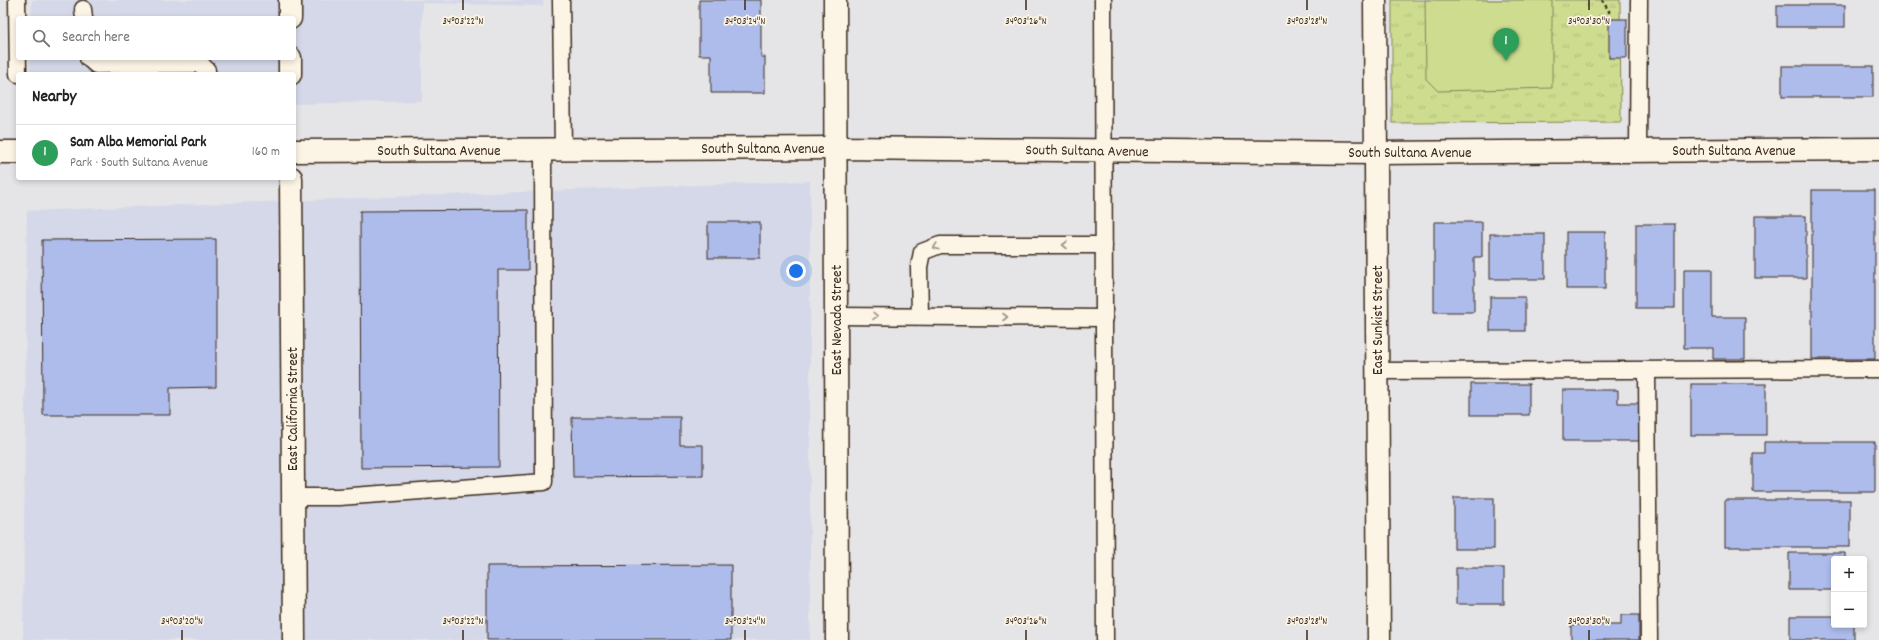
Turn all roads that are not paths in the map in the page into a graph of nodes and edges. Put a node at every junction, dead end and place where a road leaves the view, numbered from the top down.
1 (17, 0) edge
2 (290, 0) edge
3 (561, 0) edge
4 (835, 0) edge
5 (1103, 0) edge
6 (1375, 0) edge
7 (1639, 0) edge
8 (17, 16) edge
9 (290, 16) edge
10 (18, 60) edge
11 (90, 60) edge
12 (290, 60) edge
13 (155, 69) edge
14 (18, 72) edge
15 (207, 72) edge
16 (290, 72) edge
17 (836, 148) junction
18 (1879, 149) edge
19 (553, 150) junction
20 (1104, 150) junction
21 (296, 151) edge
22 (1638, 151) junction
23 (0, 152) edge
24 (16, 152) edge
25 (1376, 153) junction
26 (291, 180) edge
27 (1104, 245) junction
28 (836, 316) junction
29 (920, 316) junction
30 (1105, 318) junction
31 (1879, 369) edge
32 (1647, 370) junction
33 (1377, 371) junction
34 (293, 497) junction
35 (294, 640) edge
36 (837, 640) edge
37 (1105, 640) edge
38 (1379, 640) edge
39 (1649, 640) edge

1 - 8 lane
2 - 9 street
3 - 19 lane
4 - 17 street, East Nevada Street
5 - 20 lane
6 - 25 street, East Sunkist Street
7 - 22 lane
10 - 14 lane
11 - 13 lane
12 - 16 street
13 - 15 lane
17 - 19 street, South Sultana Avenue
17 - 20 street, South Sultana Avenue
17 - 28 street, East Nevada Street
18 - 22 street, South Sultana Avenue
19 - 21 street, South Sultana Avenue
19 - 34 lane
20 - 25 street, South Sultana Avenue
20 - 27 lane
22 - 25 street, South Sultana Avenue
23 - 24 street
25 - 33 street, East Sunkist Street
26 - 34 street, East California Street
27 -> 29 lane
27 - 30 lane
28 -> 29 lane
28 - 36 street, East Nevada Street
29 -> 30 lane
30 - 37 lane
31 - 32 lane
32 - 33 lane
32 - 39 lane
33 - 38 street, East Sunkist Street
34 - 35 street, East California Street

